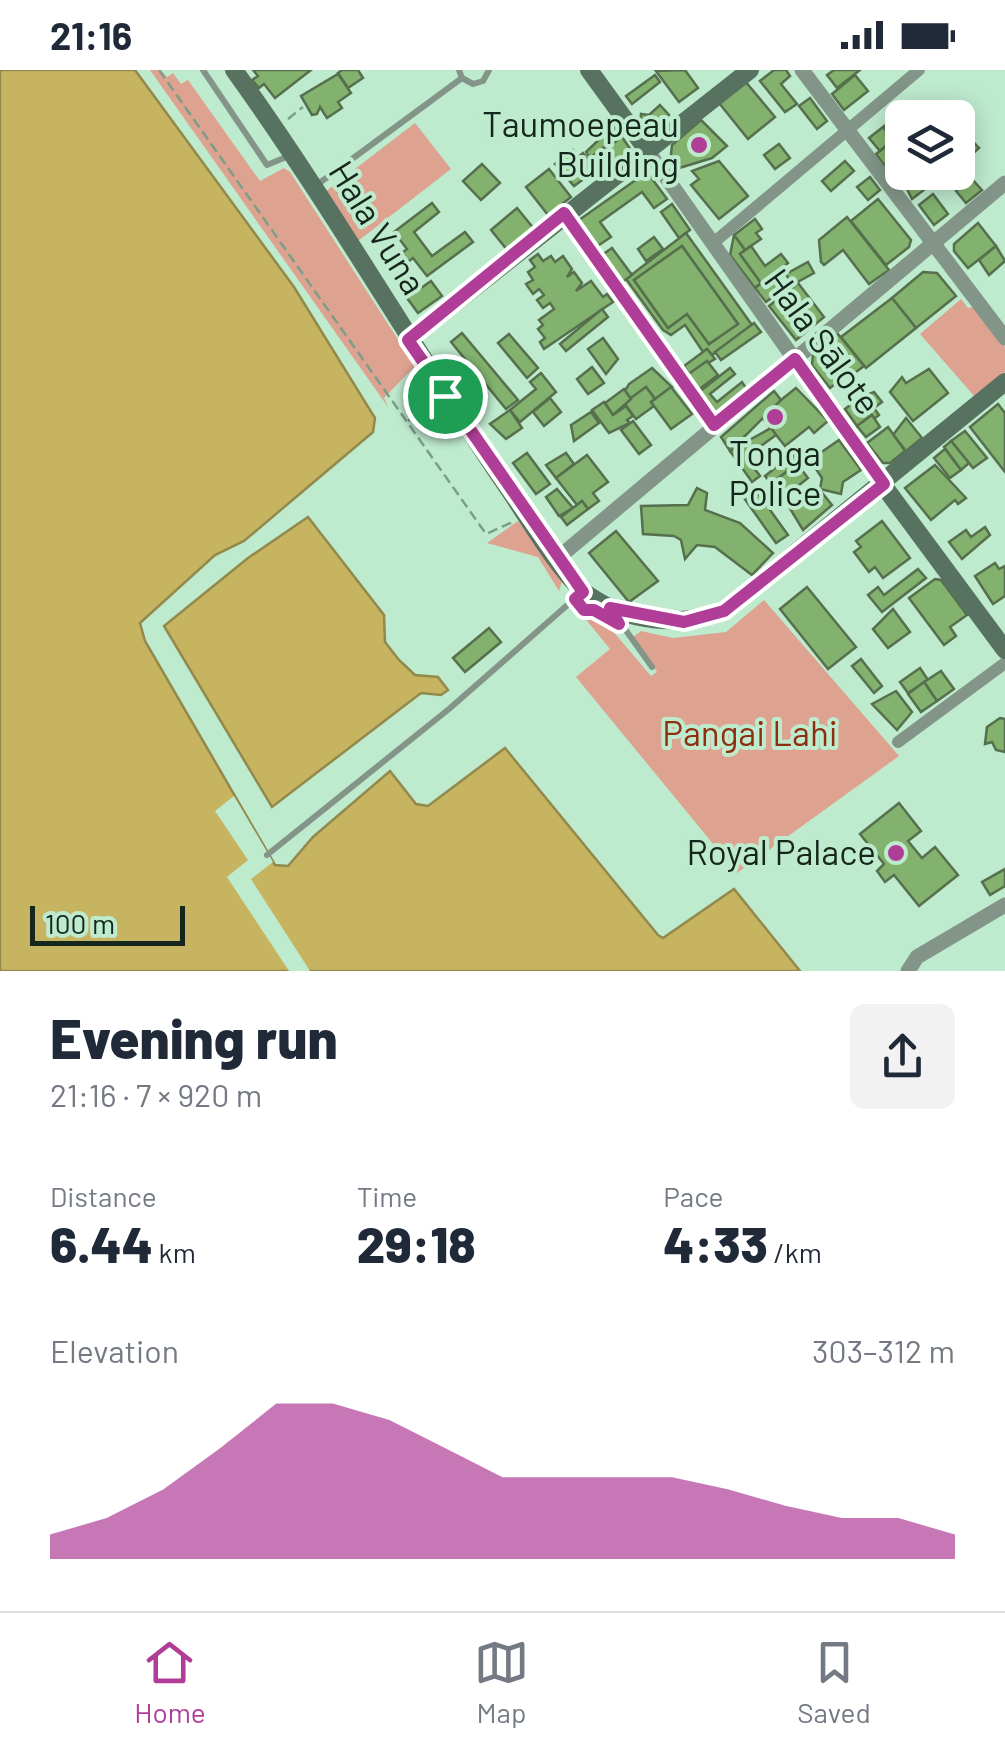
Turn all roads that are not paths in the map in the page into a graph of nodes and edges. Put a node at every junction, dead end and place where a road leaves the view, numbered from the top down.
1 (203, 70) edge
2 (234, 70) edge
3 (489, 70) edge
4 (590, 70) edge
5 (750, 70) edge
6 (802, 70) edge
7 (919, 70) edge
8 (460, 74) edge
9 (847, 130) junction
10 (648, 150) junction
11 (292, 154) junction
12 (1005, 183) edge
13 (314, 187) junction
14 (564, 213) junction
15 (933, 243) junction
16 (712, 244) junction
17 (1005, 338) edge
18 (408, 340) junction
19 (795, 359) junction
20 (1005, 382) edge
21 (714, 425) junction
22 (884, 484) junction
23 (558, 558) junction
24 (583, 592) junction
25 (610, 608) junction
26 (1005, 650) edge
27 (1005, 663) edge
28 (652, 667) dead end
29 (898, 742) dead end
30 (267, 855) dead end
31 (1005, 906) edge
32 (912, 964) edge

1 - 11 lane
2 - 11 main road, Hala Vuna
3 - 8 lane
4 - 10 main road, Hala Sālote
5 - 10 main road
6 - 9 street
7 - 9 street
8 - 13 lane
9 - 15 street
9 - 16 street
10 - 14 main road
10 - 16 street, Hala Sālote
11 - 13 main road, Hala Vuna
12 - 15 street
13 - 18 main road, Hala Vuna
14 - 18 main road
14 - 21 street
15 - 17 street
15 - 19 street
16 - 19 street, Hala Sālote
18 - 23 main road, Hala Vuna
19 - 21 street
19 - 22 street, Hala Sālote
20 - 22 main road, Hala Vuna
21 - 23 street
22 - 25 main road, Hala Vuna
22 - 26 main road, Hala Sālote
23 - 24 main road, Hala Vuna
24 - 25 main road, Hala Vuna
24 - 30 lane
25 - 28 lane
27 - 29 street
31 - 32 street

